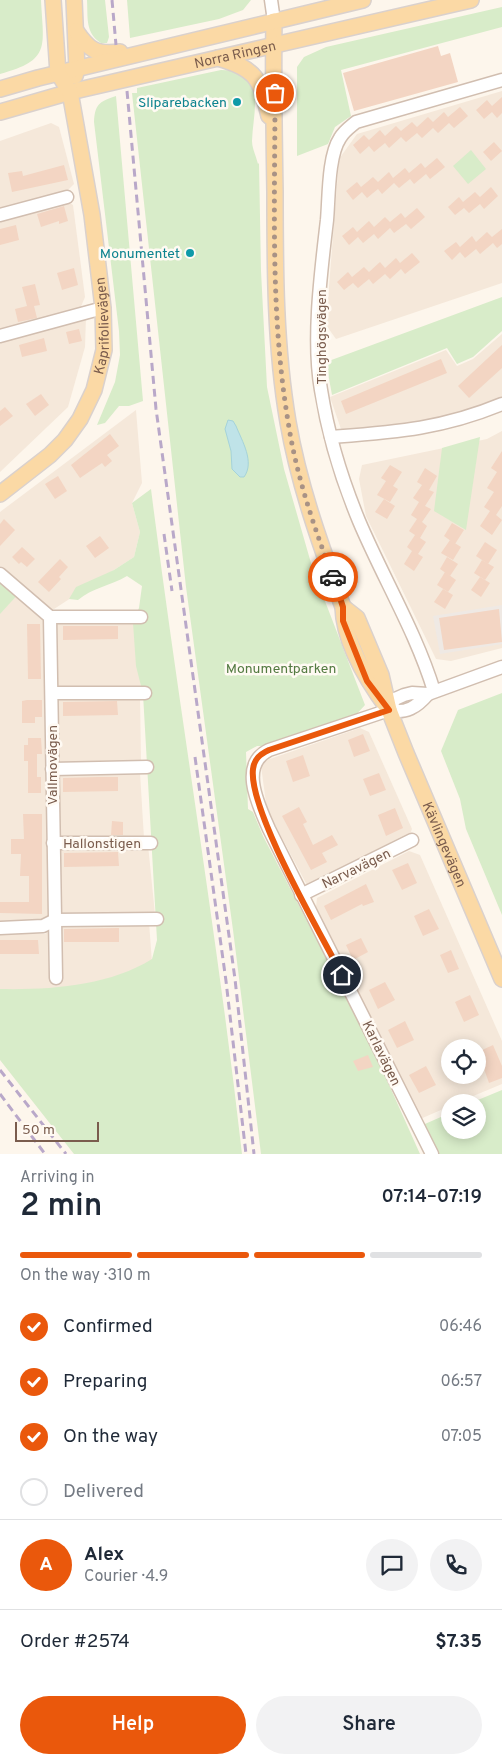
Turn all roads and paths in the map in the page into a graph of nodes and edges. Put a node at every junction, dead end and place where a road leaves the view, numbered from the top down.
1 (53, 0) edge
2 (74, 0) edge
3 (271, 0) edge
4 (363, 0) edge
5 (471, 0) edge
6 (274, 21) junction
7 (76, 31) junction
8 (274, 45) junction
9 (169, 48) junction
10 (217, 58) junction
11 (77, 69) junction
12 (58, 73) junction
13 (502, 80) edge
14 (0, 89) edge
15 (70, 92) junction
16 (0, 112) edge
17 (275, 140) junction
18 (67, 197) dead end
19 (0, 215) edge
20 (103, 308) junction
21 (0, 336) edge
22 (502, 404) edge
23 (331, 437) junction
24 (0, 494) edge
25 (0, 575) edge
26 (50, 617) junction
27 (141, 617) dead end
28 (502, 667) edge
29 (431, 692) junction
30 (52, 693) junction
31 (145, 693) dead end
32 (389, 710) junction
33 (147, 767) dead end
34 (52, 769) junction
35 (412, 840) dead end
36 (53, 843) junction
37 (151, 843) dead end
38 (301, 895) junction
39 (157, 919) dead end
40 (55, 920) junction
41 (0, 928) edge
42 (56, 978) dead end
43 (502, 979) edge
44 (432, 1154) edge

1 - 12 main road
2 - 7 main road
3 - 6 street
4 - 6 main road, Norra Ringen
5 - 8 main road, Norra Ringen
6 - 8 main road, Kävlingevägen
6 - 9 main road, Norra Ringen
7 - 9 main road
7 - 11 main road
8 - 10 main road, Norra Ringen
8 - 17 main road, Kävlingevägen
9 - 11 main road, Norra Ringen
10 - 15 main road, Norra Ringen
10 - 17 main road
11 - 12 main road, Norra Ringen
11 - 15 main road
12 - 14 main road, Norra Ringen
12 - 15 main road
13 - 23 street, Tinghögsvägen
15 - 16 main road, Norra Ringen
15 - 20 main road, Kaprifolievägen
17 - 32 main road, Kävlingevägen
18 - 19 street
20 - 21 street
20 - 24 main road, Kaprifolievägen
22 - 23 street
23 - 29 street, Tinghögsvägen
25 - 26 street
26 - 27 street
26 - 30 street, Vallmovägen
28 - 29 street
29 - 32 street
30 - 31 street
30 - 34 street, Vallmovägen
32 - 38 street, Karlavägen
32 - 43 main road, Kävlingevägen
33 - 34 street
34 - 36 street, Vallmovägen
35 - 38 street, Narvavägen
36 - 37 street, Hallonstigen
36 - 40 street, Vallmovägen
38 - 44 street, Karlavägen
39 - 40 street
40 - 41 street
40 - 42 street, Vallmovägen

